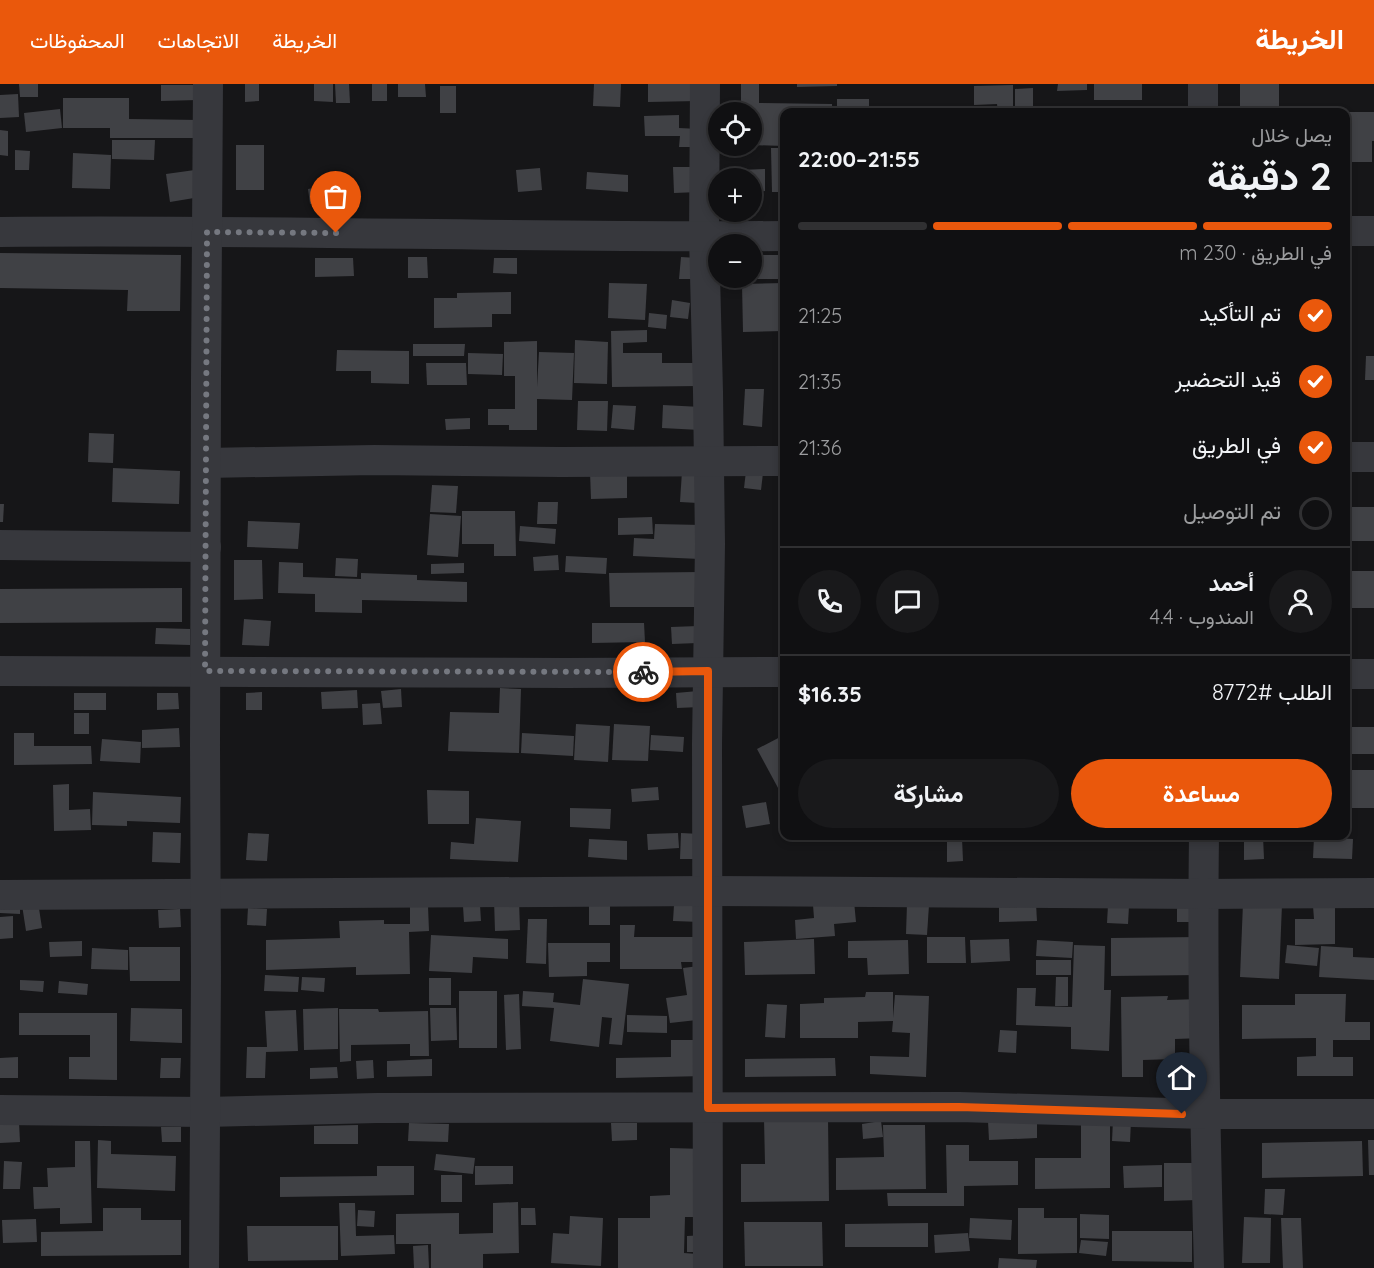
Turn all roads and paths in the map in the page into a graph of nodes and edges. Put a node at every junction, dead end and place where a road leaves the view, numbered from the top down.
1 (208, 84) edge
2 (705, 84) edge
3 (1203, 84) edge
4 (1203, 108) edge
5 (1350, 231) edge
6 (1374, 231) edge
7 (0, 232) edge
8 (207, 232) junction
9 (704, 236) junction
10 (780, 236) edge
11 (1350, 457) edge
12 (1374, 457) edge
13 (780, 461) edge
14 (709, 462) junction
15 (206, 463) junction
16 (0, 545) edge
17 (206, 547) junction
18 (0, 671) edge
19 (205, 671) junction
20 (708, 671) junction
21 (780, 672) edge
22 (1350, 674) edge
23 (1374, 674) edge
24 (1204, 840) edge
25 (707, 891) junction
26 (1374, 892) edge
27 (205, 894) junction
28 (1203, 894) junction
29 (0, 895) edge
30 (708, 1108) junction
31 (0, 1110) edge
32 (206, 1112) junction
33 (1205, 1114) junction
34 (1374, 1114) edge
35 (204, 1268) edge
36 (708, 1268) edge
37 (1209, 1268) edge

1 - 8 street
2 - 9 street
3 - 4 street
5 - 6 street
7 - 8 street
8 - 9 street
8 - 15 street
9 - 10 street
9 - 14 street
11 - 12 street
13 - 14 street
14 - 15 street
14 - 20 street
15 - 17 street
16 - 17 street
17 - 19 street
18 - 19 street
19 - 20 street
19 - 27 street
20 - 21 street
20 - 25 street
22 - 23 street
24 - 28 street
25 - 27 street
25 - 28 street
25 - 30 street
26 - 28 street
27 - 29 street
27 - 32 street
28 - 33 street
30 - 32 street
30 - 33 street
30 - 36 street
31 - 32 street
32 - 35 street
33 - 34 street
33 - 37 street

